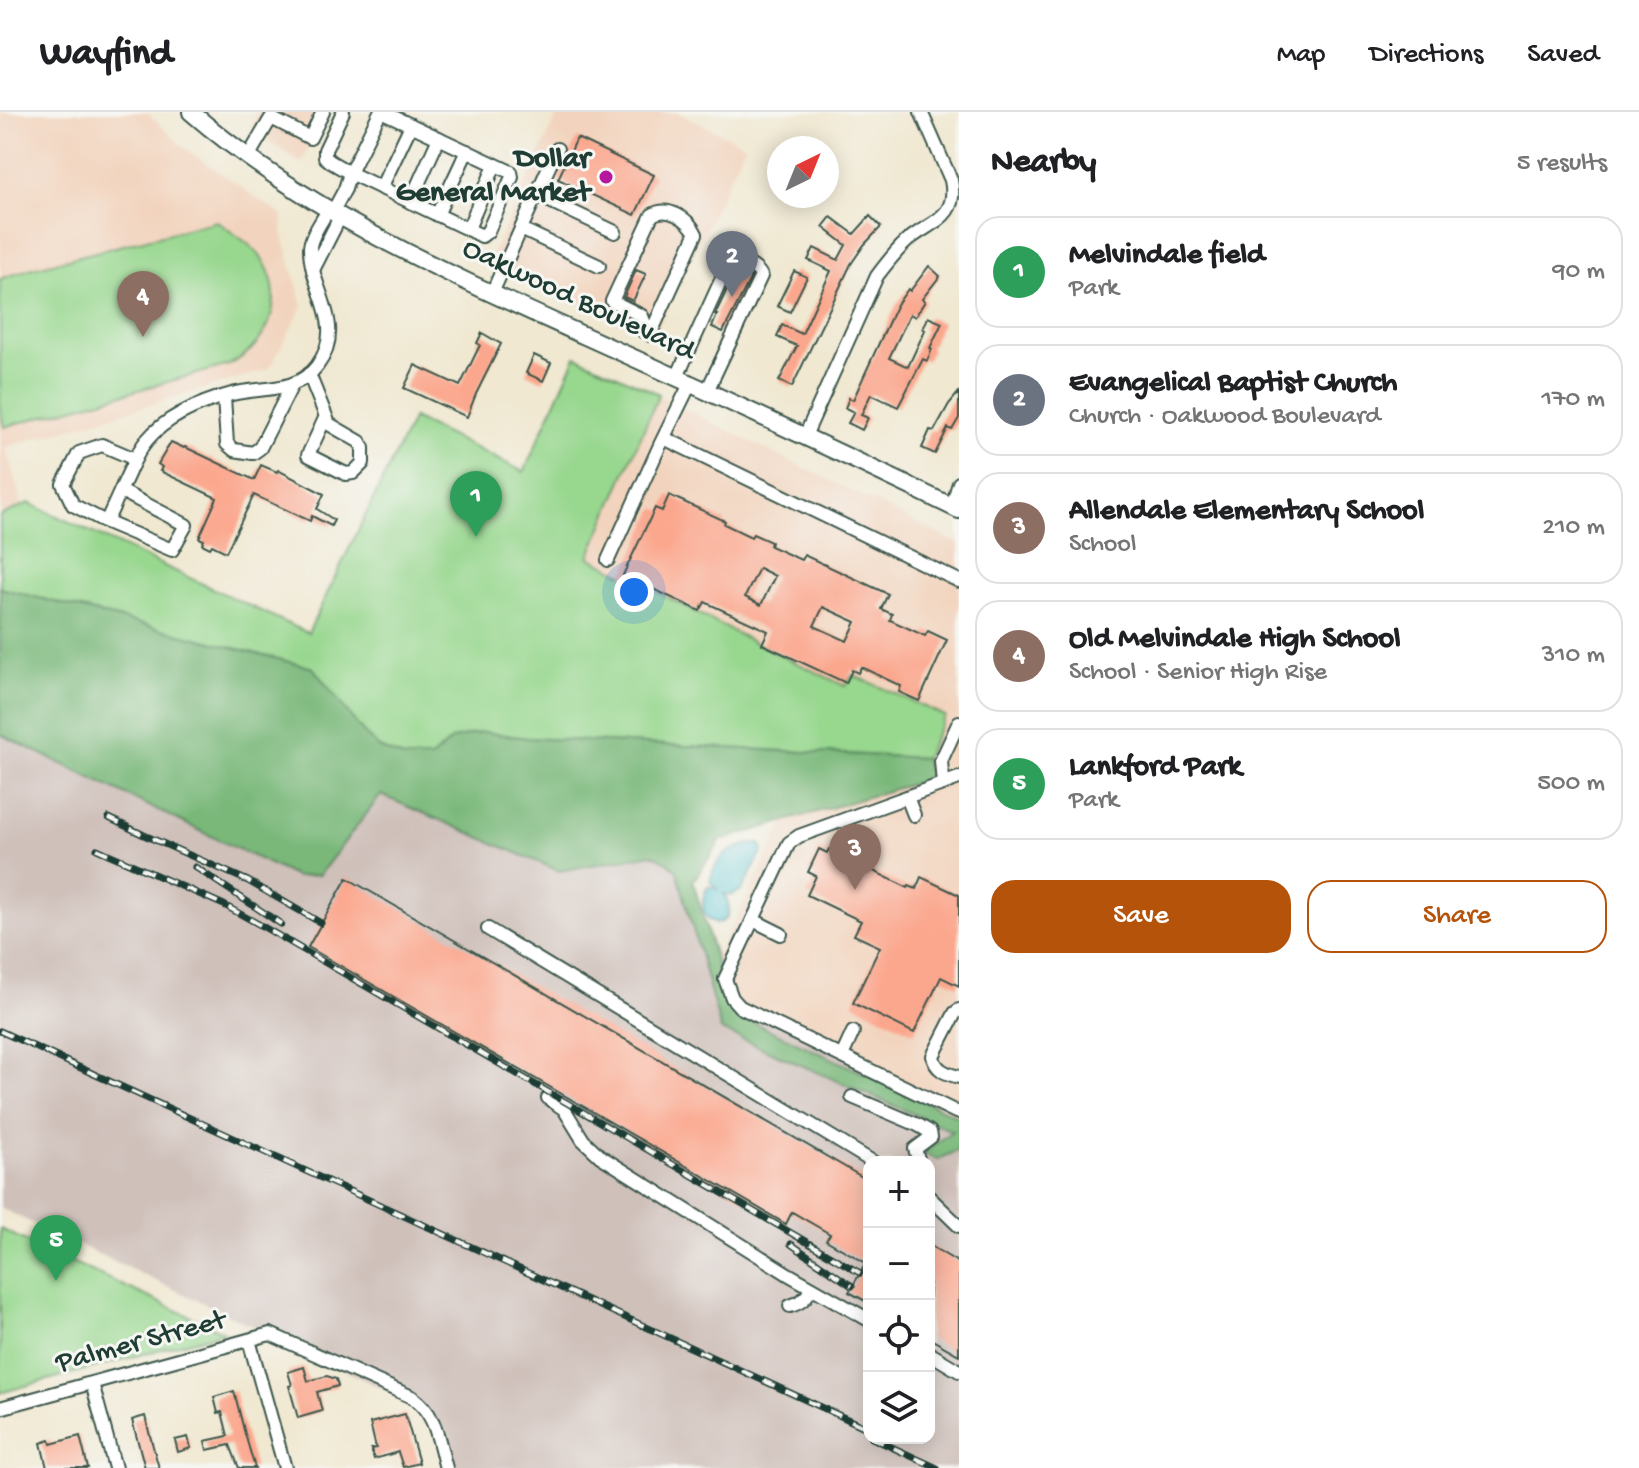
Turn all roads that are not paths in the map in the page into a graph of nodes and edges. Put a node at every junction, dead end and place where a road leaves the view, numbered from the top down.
1 (191, 112) edge
2 (323, 112) edge
3 (343, 112) edge
4 (381, 112) edge
5 (921, 112) edge
6 (411, 125) junction
7 (439, 138) junction
8 (557, 149) dead end
9 (467, 151) junction
10 (248, 157) junction
11 (495, 165) junction
12 (350, 173) junction
13 (381, 188) junction
14 (537, 195) junction
15 (410, 202) junction
16 (333, 213) junction
17 (437, 215) junction
18 (468, 229) junction
19 (521, 229) junction
20 (615, 232) dead end
21 (599, 266) dead end
22 (492, 293) junction
23 (646, 333) joint
24 (309, 374) junction
25 (684, 380) junction
26 (292, 385) junction
27 (707, 391) junction
28 (224, 397) junction
29 (326, 416) junction
30 (805, 436) junction
31 (664, 438) junction
32 (135, 459) junction
33 (959, 483) edge
34 (121, 491) junction
35 (955, 508) edge
36 (106, 522) junction
37 (608, 560) dead end
38 (959, 581) edge
39 (959, 722) edge
40 (959, 778) edge
41 (943, 784) junction
42 (907, 797) junction
43 (914, 815) dead end
44 (753, 920) junction
45 (488, 929) dead end
46 (781, 934) dead end
47 (959, 1010) edge
48 (853, 1032) dead end
49 (842, 1056) junction
50 (959, 1077) edge
51 (852, 1097) dead end
52 (548, 1098) dead end
53 (959, 1112) edge
54 (863, 1156) edge
55 (917, 1156) edge
56 (935, 1203) edge
57 (959, 1226) edge
58 (812, 1288) junction
59 (790, 1306) dead end
60 (863, 1317) edge
61 (249, 1340) junction
62 (935, 1357) edge
63 (959, 1371) edge
64 (92, 1383) junction
65 (0, 1408) edge
66 (115, 1468) edge
67 (285, 1468) edge
68 (446, 1468) edge

1 - 10 main road, Oakwood Boulevard
2 - 10 street
3 - 12 street
4 - 6 street
4 - 12 street
5 - 30 street
6 - 7 street
6 - 13 street
7 - 9 street
7 - 15 street
8 - 14 street
9 - 11 street
9 - 17 street
10 - 16 main road, Oakwood Boulevard
11 - 18 street
11 - 18 street
12 - 13 street
12 - 16 street
13 - 15 street
14 - 19 street
14 - 20 street
15 - 17 street
16 - 22 main road, Oakwood Boulevard
16 - 24 street
17 - 18 street
19 - 21 street
19 - 22 street
22 - 25 main road, Oakwood Boulevard
23 - 23 street
24 - 26 street
24 - 29 street
25 - 27 main road, Oakwood Boulevard
25 - 27 street
25 - 31 street
26 - 28 street
26 - 28 street
27 - 30 main road, Oakwood Boulevard
28 - 32 street
29 - 29 street
30 - 35 main road, Oakwood Boulevard
31 - 37 street
31 - 38 street
32 - 34 street
32 - 36 street
33 - 35 street
34 - 36 street
34 - 36 street
39 - 41 street
40 - 41 street
41 - 42 street
42 - 43 street
42 - 44 street
44 - 46 street
44 - 49 street
45 - 54 street
47 - 50 street
48 - 49 street
49 - 53 street
51 - 55 street
52 - 58 street
56 - 57 street
58 - 59 street
58 - 60 street
61 - 64 street, Palmer Street
61 - 67 street
61 - 68 street, Palmer Street
62 - 63 street
64 - 65 street, Palmer Street
64 - 66 street

